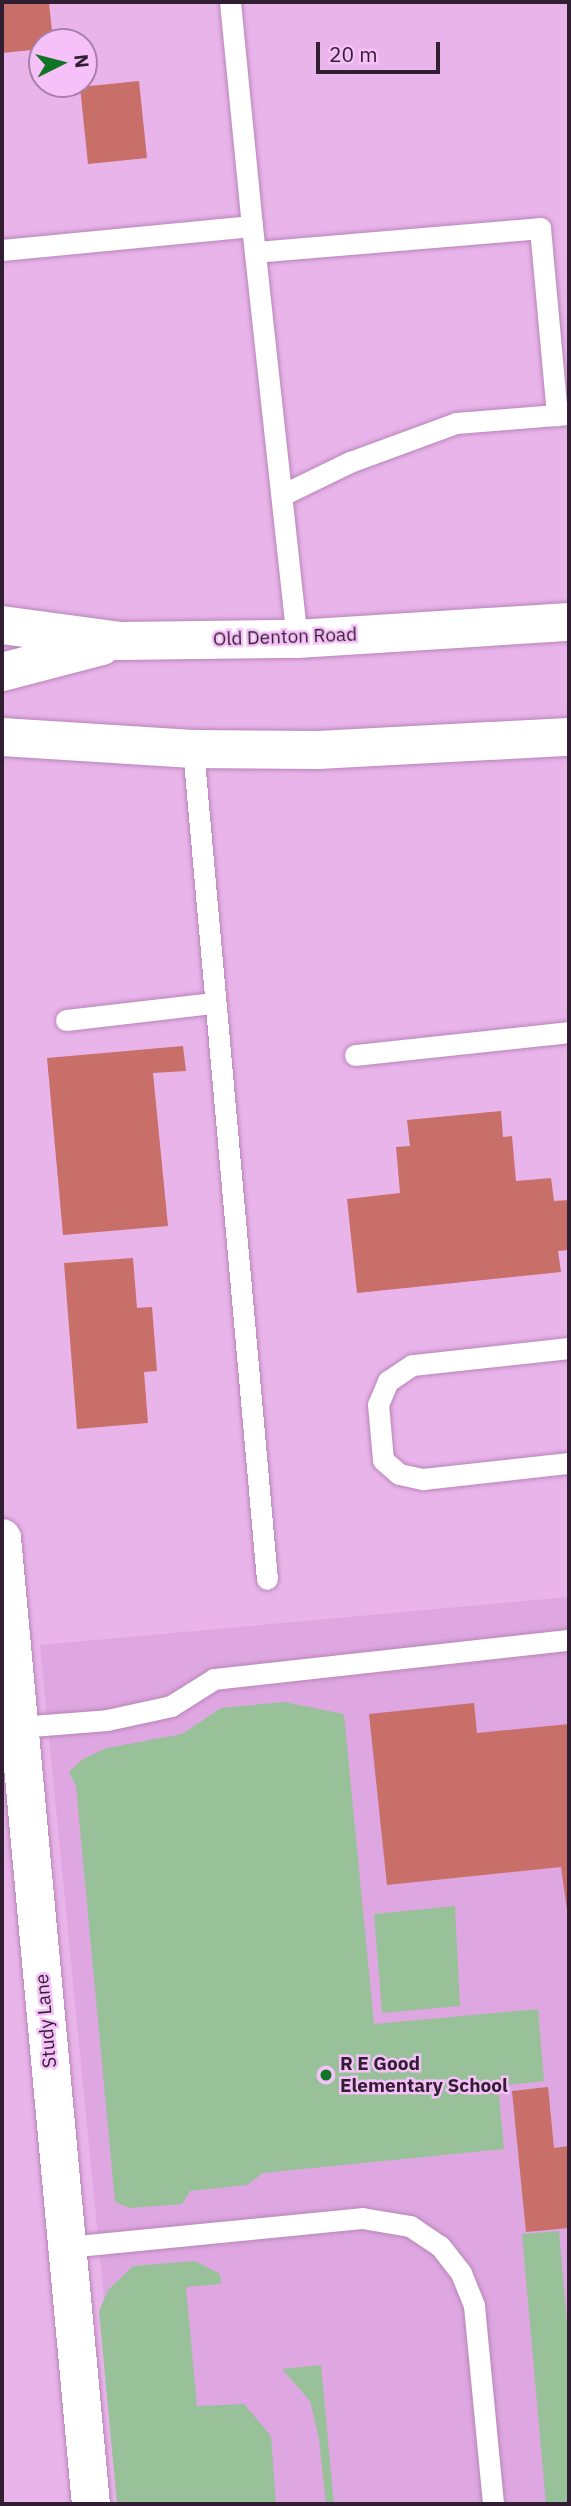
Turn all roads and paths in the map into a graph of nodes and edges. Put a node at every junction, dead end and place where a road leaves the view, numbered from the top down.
1 (230, 2) edge
2 (253, 226) junction
3 (2, 250) edge
4 (255, 252) junction
5 (563, 414) edge
6 (282, 495) junction
7 (569, 622) edge
8 (2, 625) edge
9 (297, 639) junction
10 (121, 641) junction
11 (2, 672) edge
12 (2, 737) edge
13 (569, 737) edge
14 (193, 748) junction
15 (214, 1003) junction
16 (66, 1020) dead end
17 (569, 1032) edge
18 (355, 1055) dead end
19 (569, 1348) edge
20 (569, 1462) edge
21 (2, 1538) edge
22 (267, 1578) dead end
23 (569, 1640) edge
24 (19, 1727) junction
25 (67, 2247) junction
26 (91, 2504) edge
27 (493, 2504) edge

1 - 2 lane
2 - 3 lane
2 - 4 lane
4 - 5 lane
4 - 6 lane
5 - 6 lane
6 - 9 lane
7 - 9 main road, Old Denton Road
8 - 10 main road, Old Denton Road
9 - 10 main road, Old Denton Road
10 - 11 main road
12 - 14 main road
13 - 14 main road
14 - 15 lane
15 - 16 lane
15 - 22 lane
17 - 18 lane
19 - 20 lane
21 - 24 main road, Study Lane
23 - 24 lane
24 - 25 main road, Study Lane
25 - 26 main road, Study Lane
25 - 27 lane

